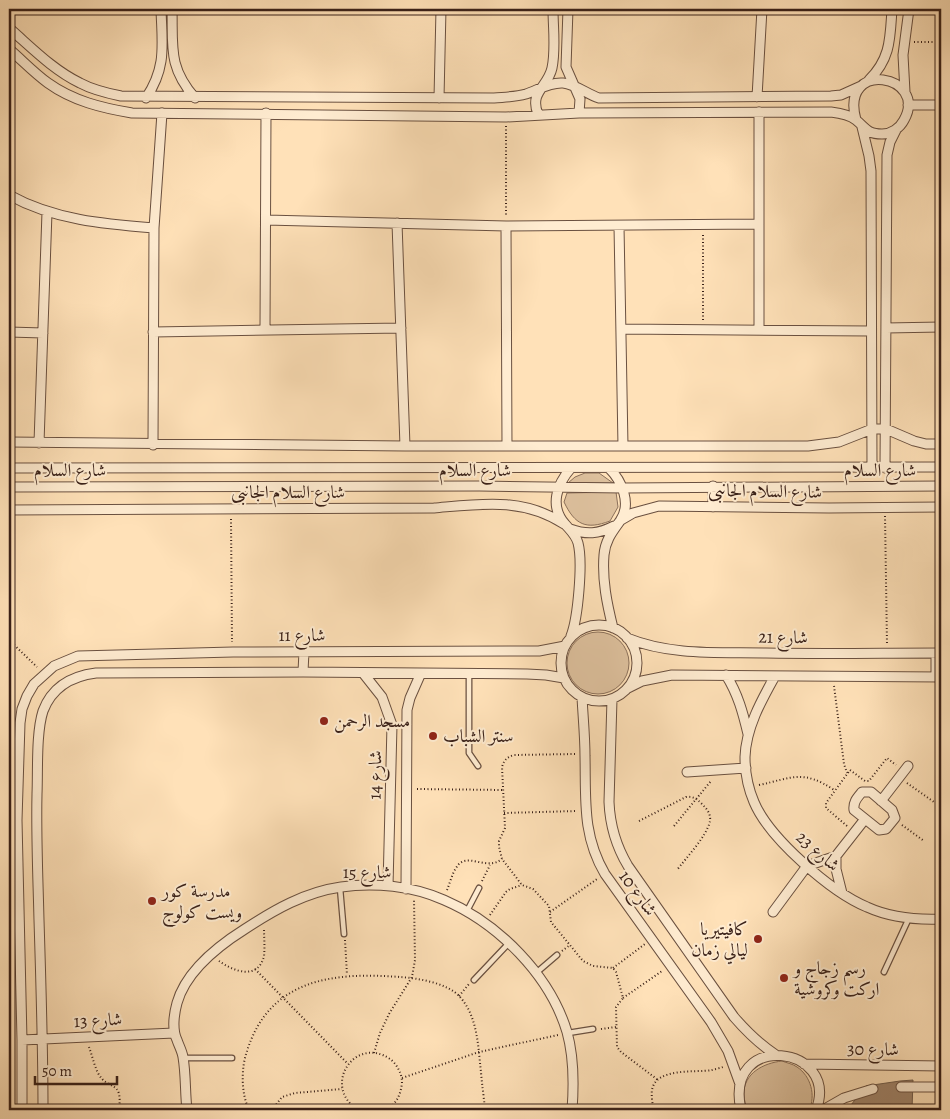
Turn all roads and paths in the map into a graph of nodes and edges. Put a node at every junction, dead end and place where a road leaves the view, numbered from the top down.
1 (161, 9) edge
2 (172, 9) edge
3 (441, 9) edge
4 (553, 9) edge
5 (568, 9) edge
6 (762, 9) edge
7 (892, 9) edge
8 (909, 9) edge
9 (9, 28) edge
10 (904, 42) junction
11 (941, 42) edge
12 (9, 49) edge
13 (865, 84) junction
14 (574, 86) junction
15 (541, 88) junction
16 (906, 95) junction
17 (757, 97) junction
18 (146, 98) junction
19 (195, 98) junction
20 (439, 98) junction
21 (908, 105) junction
22 (941, 105) edge
23 (759, 112) junction
24 (162, 113) junction
25 (266, 113) junction
26 (579, 113) junction
27 (538, 114) junction
28 (506, 117) junction
29 (859, 123) junction
30 (896, 130) junction
31 (9, 196) edge
32 (47, 212) junction
33 (266, 220) junction
34 (397, 223) junction
35 (759, 224) junction
36 (703, 225) junction
37 (506, 226) junction
38 (619, 226) junction
39 (154, 228) junction
40 (400, 328) junction
41 (886, 328) junction
42 (941, 328) edge
43 (621, 329) junction
44 (265, 330) junction
45 (703, 330) junction
46 (759, 330) junction
47 (872, 330) junction
48 (9, 332) edge
49 (153, 332) junction
50 (43, 333) junction
51 (872, 429) junction
52 (886, 429) junction
53 (9, 442) edge
54 (39, 443) junction
55 (941, 444) edge
56 (153, 445) junction
57 (405, 446) junction
58 (507, 446) junction
59 (623, 446) junction
60 (9, 468) edge
61 (571, 468) junction
62 (610, 468) junction
63 (872, 468) junction
64 (886, 468) junction
65 (941, 468) edge
66 (479, 486) junction
67 (713, 486) junction
68 (941, 486) edge
69 (9, 487) edge
70 (558, 487) junction
71 (623, 488) junction
72 (480, 504) junction
73 (713, 507) junction
74 (885, 507) junction
75 (941, 507) edge
76 (231, 509) junction
77 (9, 510) edge
78 (618, 523) junction
79 (567, 526) junction
80 (613, 628) junction
81 (570, 638) junction
82 (627, 638) junction
83 (9, 640) edge
84 (565, 646) junction
85 (232, 652) junction
86 (304, 652) junction
87 (939, 653) edge
88 (887, 654) junction
89 (303, 672) junction
90 (363, 673) junction
91 (421, 673) junction
92 (44, 674) junction
93 (469, 674) junction
94 (726, 675) junction
95 (775, 676) junction
96 (833, 676) junction
97 (939, 677) edge
98 (564, 678) junction
99 (628, 688) junction
100 (582, 698) junction
101 (612, 699) junction
102 (748, 735) junction
103 (586, 754) junction
104 (478, 766) dead end
105 (908, 766) dead end
106 (746, 768) junction
107 (720, 770) junction
108 (687, 772) dead end
109 (847, 774) dead end
110 (899, 777) junction
111 (749, 787) junction
112 (407, 790) junction
113 (503, 790) junction
114 (835, 791) dead end
115 (696, 798) junction
116 (881, 801) junction
117 (941, 807) edge
118 (586, 810) junction
119 (504, 813) junction
120 (895, 818) junction
121 (865, 819) junction
122 (639, 821) dead end
123 (674, 826) dead end
124 (924, 841) dead end
125 (836, 856) junction
126 (502, 859) junction
127 (490, 865) junction
128 (807, 866) junction
129 (677, 870) dead end
130 (605, 874) junction
131 (522, 885) junction
132 (388, 886) junction
133 (340, 887) junction
134 (479, 888) joint
135 (410, 890) junction
136 (842, 893) junction
137 (444, 899) junction
138 (467, 911) junction
139 (550, 912) junction
140 (773, 912) dead end
141 (264, 918) junction
142 (909, 918) junction
143 (941, 918) edge
144 (484, 924) junction
145 (344, 934) joint
146 (651, 939) junction
147 (508, 943) junction
148 (211, 955) junction
149 (557, 955) dead end
150 (670, 965) junction
151 (255, 968) junction
152 (613, 968) junction
153 (884, 972) dead end
154 (536, 973) junction
155 (347, 975) junction
156 (412, 978) junction
157 (474, 980) joint
158 (459, 996) junction
159 (283, 998) junction
160 (623, 998) junction
161 (616, 1027) junction
162 (594, 1030) joint
163 (174, 1033) junction
164 (567, 1033) junction
165 (85, 1037) junction
166 (43, 1039) junction
167 (22, 1040) junction
168 (479, 1052) junction
169 (374, 1053) junction
170 (776, 1054) junction
171 (184, 1058) junction
172 (232, 1058) dead end
173 (348, 1064) junction
174 (733, 1064) junction
175 (804, 1064) junction
176 (941, 1066) edge
177 (402, 1078) junction
178 (658, 1080) junction
179 (740, 1084) junction
180 (882, 1087) edge
181 (892, 1087) edge
182 (941, 1087) edge
183 (342, 1090) junction
184 (391, 1107) junction
185 (22, 1110) edge
186 (43, 1110) edge
187 (119, 1110) edge
188 (186, 1110) edge
189 (249, 1110) edge
190 (272, 1110) edge
191 (358, 1110) edge
192 (385, 1110) edge
193 (394, 1110) edge
194 (486, 1110) edge
195 (572, 1110) edge
196 (653, 1110) edge
197 (741, 1110) edge
198 (816, 1110) edge
199 (823, 1110) edge

1 - 18 street
2 - 19 street
3 - 20 street
4 - 15 street
5 - 14 street
6 - 17 street
7 - 13 street
8 - 10 street
9 - 18 street
10 - 11 path
10 - 16 street
12 - 24 street
13 - 16 street
13 - 17 street
13 - 29 street
14 - 15 street
14 - 17 street
14 - 26 street
15 - 20 street
15 - 27 street
16 - 21 street
18 - 19 street
19 - 20 street
21 - 22 street
21 - 30 street
23 - 26 street
23 - 29 street
23 - 35 street
24 - 25 street
24 - 39 street
25 - 28 street
25 - 33 street
26 - 27 street
27 - 28 street
28 - 37 path
29 - 30 street
29 - 47 street
30 - 41 street
31 - 32 street
32 - 39 street
32 - 50 street
33 - 34 street
33 - 44 street
34 - 37 street
34 - 40 street
35 - 36 street
35 - 46 street
36 - 38 street
36 - 45 path
37 - 38 street
37 - 58 street
38 - 43 street
39 - 49 street
40 - 44 street
40 - 57 street
41 - 42 street
41 - 52 street
43 - 45 street
43 - 59 street
44 - 49 street
45 - 46 street
46 - 47 street
47 - 51 street
48 - 50 street
49 - 56 street
50 - 54 street
51 - 52 street
51 - 59 street
51 - 63 street
52 - 55 street
52 - 64 street
53 - 54 street
54 - 56 street
56 - 57 street
57 - 58 street
58 - 59 street
60 - 61 street, شارع السلام
61 - 62 street, شارع السلام
61 - 70 street
62 - 63 street, شارع السلام
62 - 71 street
63 - 64 street, شارع السلام
64 - 65 street, شارع السلام
66 - 69 street, شارع السلام
66 - 70 street, شارع السلام
66 - 72 street
67 - 68 street, شارع السلام
67 - 71 street, شارع السلام
67 - 73 street
70 - 71 street, شارع السلام
70 - 79 street
71 - 78 street
72 - 76 street, شارع السلام الجانبى
72 - 79 street, شارع السلام الجانبى
73 - 74 street, شارع السلام الجانبى
73 - 78 street, شارع السلام الجانبى
74 - 75 street, شارع السلام الجانبى
74 - 88 path
76 - 77 street, شارع السلام الجانبى
76 - 85 path
78 - 79 street, شارع السلام الجانبى
78 - 80 street
79 - 81 street
80 - 81 street
80 - 82 street
81 - 84 street
82 - 88 street, شارع 21
82 - 99 street
83 - 92 path
84 - 86 street, شارع 11
84 - 98 street
85 - 86 street, شارع 11
85 - 92 street, شارع 11
86 - 89 street
87 - 88 street, شارع 21
87 - 97 street
89 - 90 street, شارع 11
89 - 166 street, شارع 11
90 - 91 street, شارع 11
90 - 132 street, شارع 14
91 - 93 street, شارع 11
91 - 112 street, شارع 14
92 - 167 street, شارع 11
93 - 98 street, شارع 11
93 - 104 lane
94 - 95 street
94 - 99 street
94 - 102 street, شارع 23
95 - 96 street
95 - 102 street, شارع 23
96 - 97 street
96 - 109 path
98 - 100 street
99 - 101 street
100 - 101 street
100 - 103 street, شارع 10
101 - 170 street, شارع 10
102 - 106 street, شارع 23
103 - 113 path
103 - 118 street, شارع 10
105 - 110 street
106 - 107 street
106 - 111 street, شارع 23
107 - 108 street
107 - 115 path
110 - 116 street
110 - 117 path
111 - 114 path
111 - 128 street, شارع 23
112 - 113 path
112 - 135 street, شارع 14
113 - 119 path
115 - 122 path
115 - 123 path
115 - 129 path
116 - 120 street
116 - 121 street
118 - 119 path
118 - 130 street, شارع 10
119 - 126 path
120 - 121 street
120 - 124 path
121 - 125 street
125 - 128 street
125 - 136 street
126 - 127 path
126 - 131 path
127 - 134 path
127 - 137 path
128 - 136 street, شارع 23
128 - 140 street
130 - 139 path
130 - 146 street, شارع 10
131 - 139 path
131 - 144 path
132 - 133 street, شارع 15
132 - 135 street, شارع 15
133 - 141 street, شارع 15
133 - 145 lane
134 - 138 lane
135 - 137 street, شارع 15
135 - 156 path
136 - 142 street, شارع 23
137 - 138 street, شارع 15
138 - 144 street, شارع 15
139 - 152 path
141 - 148 street, شارع 15
141 - 151 path
142 - 143 street, شارع 23
142 - 153 lane
144 - 147 street, شارع 15
145 - 155 path
146 - 150 street, شارع 10
146 - 152 path
147 - 154 street, شارع 15
147 - 157 lane
148 - 151 path
148 - 163 street, شارع 15
149 - 154 lane
150 - 160 path
150 - 174 street, شارع 10
151 - 159 path
152 - 160 path
154 - 164 street, شارع 15
155 - 156 path
155 - 159 path
156 - 158 path
156 - 169 path
157 - 158 path
158 - 168 path
159 - 173 path
159 - 189 path
160 - 161 path
161 - 162 path
161 - 178 path
162 - 164 lane
163 - 165 street, شارع 13
163 - 171 street, شارع 15
164 - 168 path
164 - 195 street, شارع 15
165 - 166 street, شارع 13
165 - 187 path
166 - 167 street, شارع 13
166 - 186 street
167 - 185 street, شارع 11
168 - 177 path
168 - 194 path
169 - 173 path
169 - 177 path
170 - 175 street, شارع 10
170 - 179 street
171 - 172 lane
171 - 188 street, شارع 15
173 - 183 path
174 - 178 path
174 - 179 street, شارع 10
175 - 176 street, شارع 30
175 - 198 street
177 - 184 path
178 - 196 path
179 - 197 street, شارع 10
180 - 199 street
181 - 182 street
183 - 190 path
183 - 191 path
184 - 192 path
184 - 193 path

